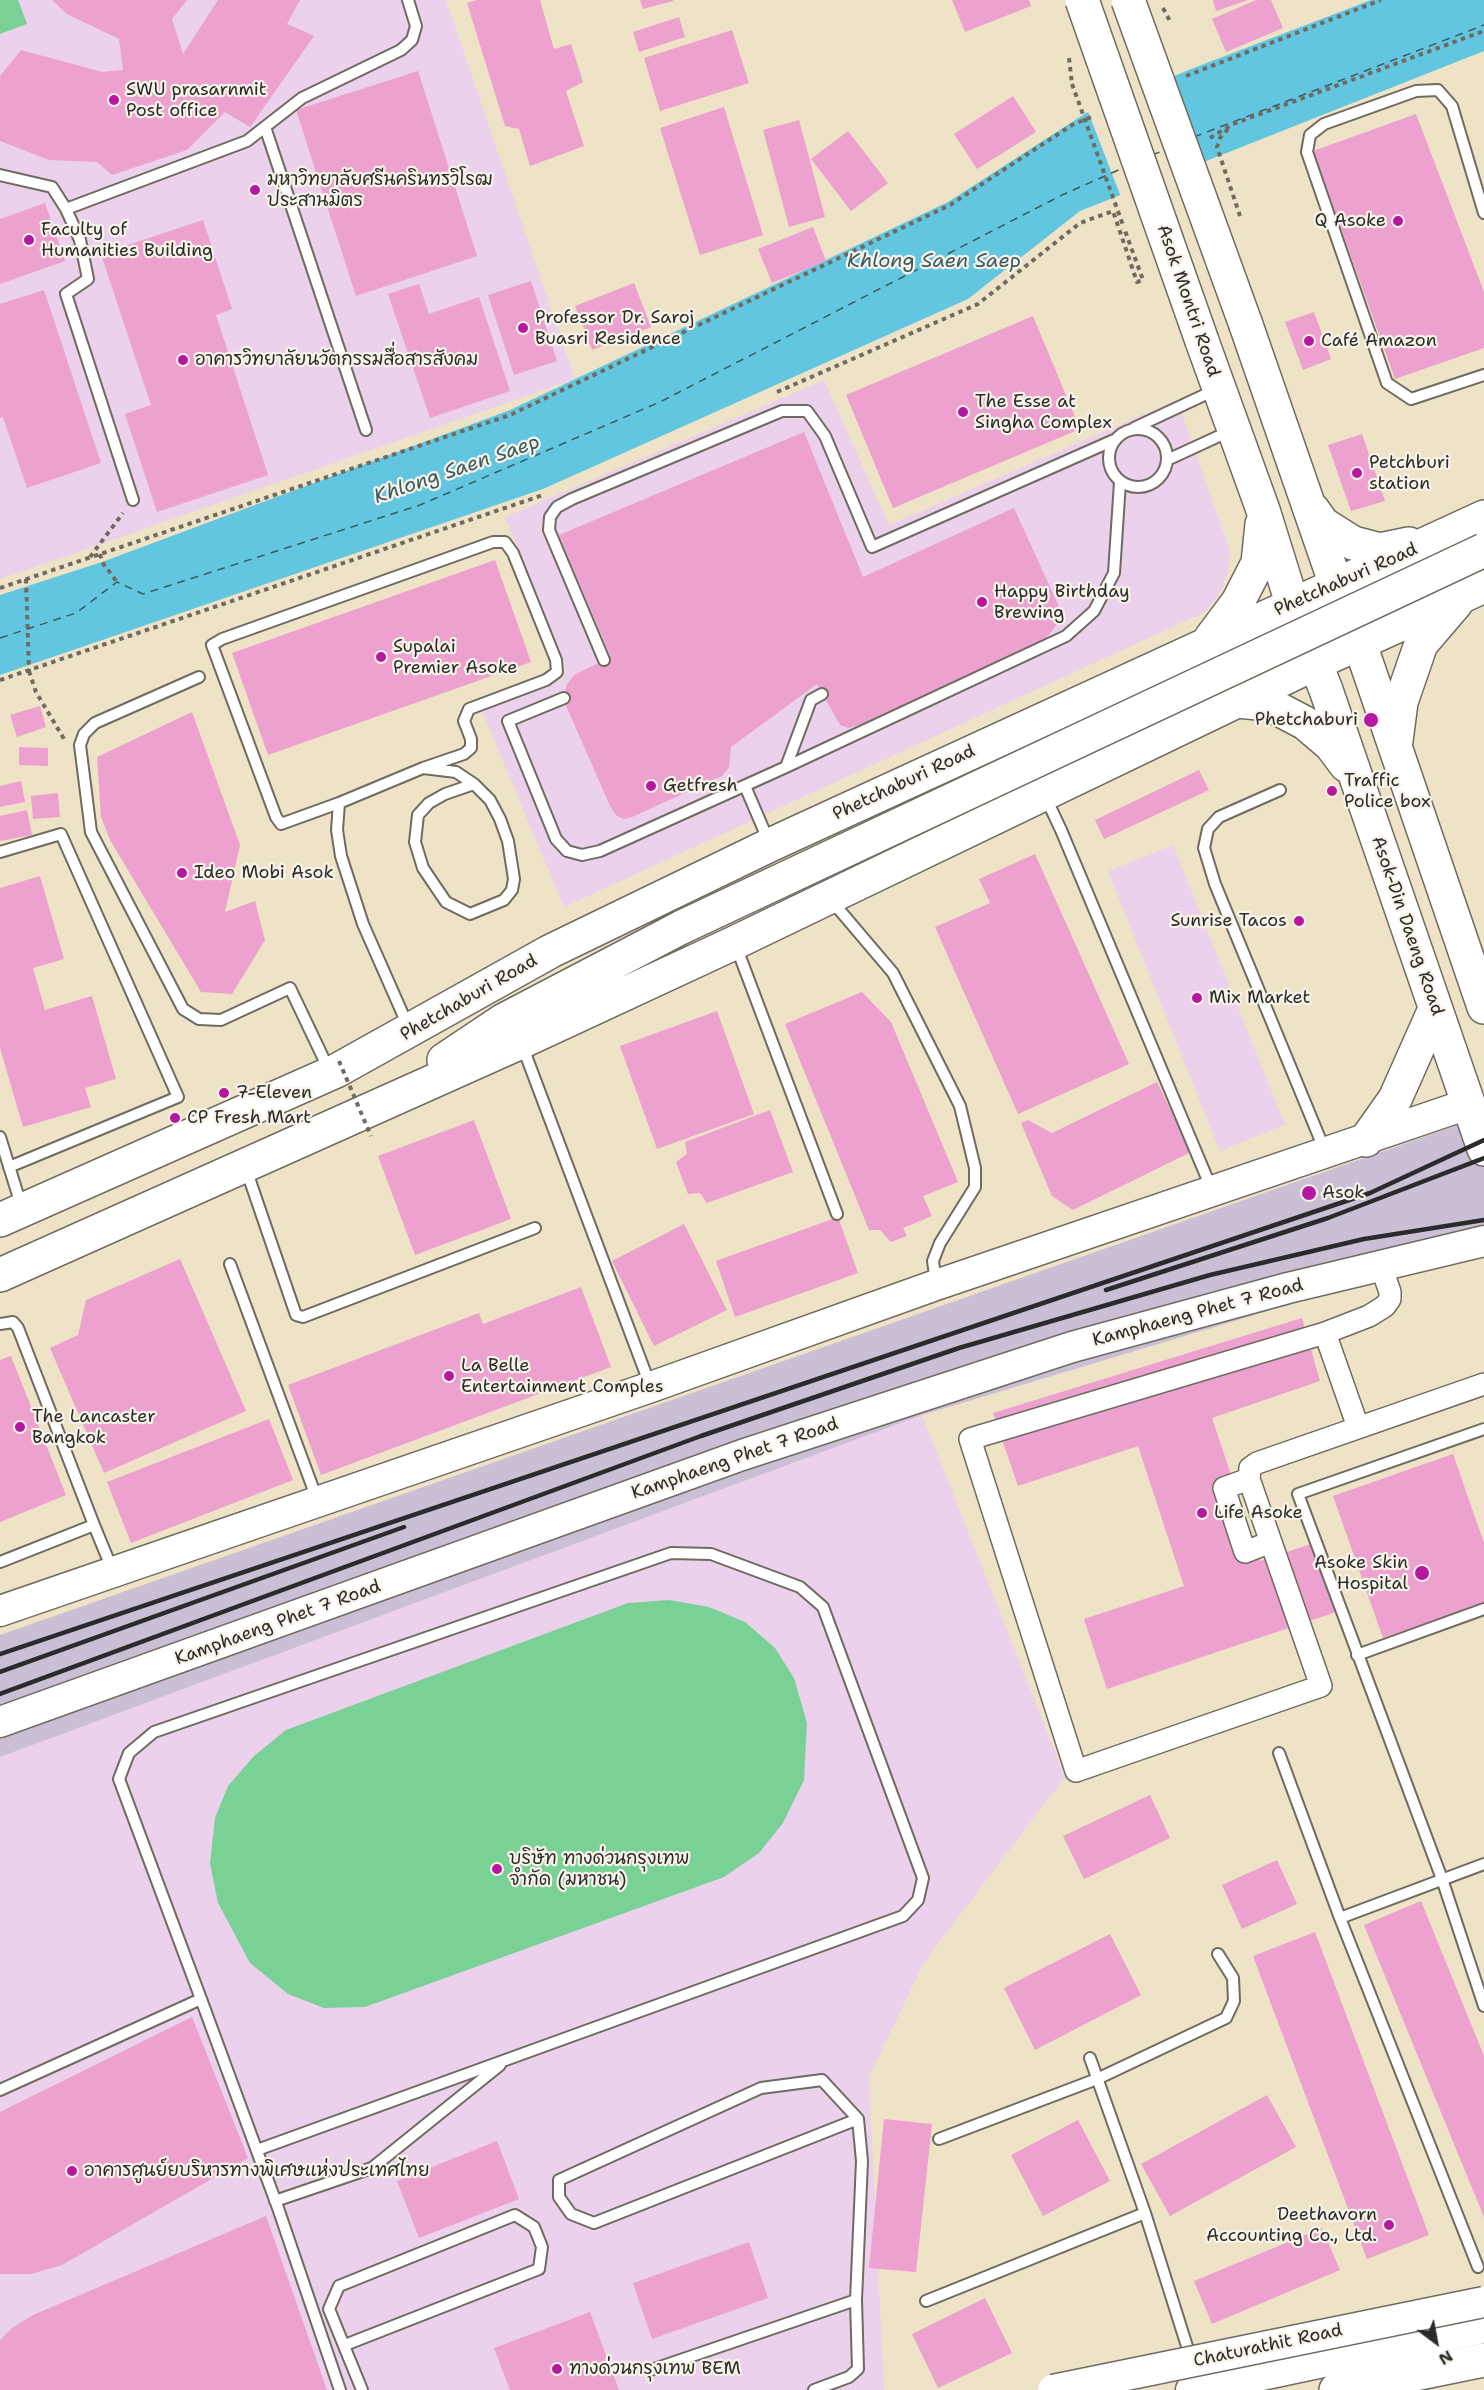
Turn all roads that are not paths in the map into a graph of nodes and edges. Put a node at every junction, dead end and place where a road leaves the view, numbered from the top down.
1 (408, 0) edge
2 (1082, 0) edge
3 (1128, 0) edge
4 (265, 127) junction
5 (0, 175) edge
6 (66, 209) junction
7 (1484, 213) edge
8 (1484, 375) edge
9 (1219, 388) junction
10 (1131, 429) junction
11 (1233, 429) junction
12 (366, 430) dead end
13 (1114, 440) junction
14 (1167, 460) junction
15 (1120, 482) junction
16 (133, 500) road end
17 (1308, 503) junction
18 (1263, 510) junction
19 (1484, 517) edge
20 (1438, 539) junction
21 (1484, 550) edge
22 (1336, 584) junction
23 (1473, 591) edge
24 (1292, 603) junction
25 (1208, 642) junction
26 (1360, 644) junction
27 (604, 660) dead end
28 (1316, 663) junction
29 (199, 677) dead end
30 (822, 694) dead end
31 (564, 698) dead end
32 (1237, 701) junction
33 (1024, 728) junction
34 (1395, 748) junction
35 (423, 768) junction
36 (786, 768) junction
37 (474, 784) junction
38 (745, 786) junction
39 (1280, 790) dead end
40 (1049, 791) junction
41 (1364, 801) junction
42 (339, 802) junction
43 (770, 845) junction
44 (0, 852) edge
45 (828, 896) junction
46 (734, 943) junction
47 (1484, 1007) edge
48 (1435, 1009) junction
49 (410, 1031) junction
50 (512, 1031) junction
51 (335, 1068) junction
52 (1468, 1104) junction
53 (0, 1137) edge
54 (1366, 1140) junction
55 (1484, 1149) edge
56 (1326, 1154) junction
57 (245, 1166) junction
58 (9, 1167) junction
59 (1213, 1192) junction
60 (837, 1214) dead end
61 (11, 1215) edge
62 (535, 1228) dead end
63 (1484, 1241) edge
64 (230, 1264) dead end
65 (1381, 1266) junction
66 (0, 1275) edge
67 (936, 1285) junction
68 (0, 1324) edge
69 (1326, 1333) junction
70 (1484, 1384) edge
71 (651, 1387) junction
72 (1358, 1427) junction
73 (1484, 1429) edge
74 (318, 1502) junction
75 (94, 1525) junction
76 (0, 1562) edge
77 (113, 1572) junction
78 (1484, 1609) edge
79 (0, 1611) edge
80 (1357, 1655) junction
81 (0, 1722) edge
82 (1279, 1753) dead end
83 (1484, 1864) edge
84 (1442, 1879) junction
85 (1340, 1918) junction
86 (1218, 1954) dead end
87 (201, 1999) junction
88 (1484, 2006) edge
89 (1090, 2058) dead end
90 (508, 2059) junction
91 (1097, 2079) junction
92 (0, 2090) edge
93 (858, 2119) junction
94 (939, 2139) dead end
95 (257, 2150) junction
96 (275, 2201) junction
97 (1145, 2213) junction
98 (1478, 2267) dead end
99 (856, 2300) junction
100 (926, 2301) dead end
101 (1484, 2302) edge
102 (1484, 2328) edge
103 (345, 2345) junction
104 (1484, 2360) edge
105 (651, 2370) dead end
106 (1195, 2389) edge
107 (340, 2390) edge
108 (362, 2390) edge
109 (814, 2390) edge
110 (1053, 2390) edge
111 (1336, 2390) edge

1 - 4 lane
2 - 9 main road, Asok Montri Road, bridge
3 - 17 main road, bridge
4 - 6 lane
4 - 12 lane
5 - 6 lane
6 - 16 lane
7 - 8 lane
9 - 10 lane
9 - 11 main road, Asok Montri Road
10 - 13 lane
10 - 14 lane
11 - 14 lane
11 - 18 main road, Asok Montri Road
13 - 15 lane
13 - 27 lane
14 - 15 lane
15 - 36 lane
17 - 20 main road
17 - 22 main road
18 - 24 main road, Asok Montri Road
18 - 25 main road
19 - 20 main road, Phetchaburi Road
20 - 22 main road, Phetchaburi Road
21 - 50 main road, Phetchaburi Road, bridge
22 - 24 main road, Phetchaburi Road
22 - 26 main road
23 - 26 main road, Phetchaburi Road
23 - 34 main road
24 - 25 main road, Phetchaburi Road
24 - 28 main road, Asok-Din Daeng Road
25 - 33 main road, Phetchaburi Road
26 - 28 main road, Phetchaburi Road
26 - 34 main road
28 - 32 main road, Phetchaburi Road
28 - 41 main road, Asok-Din Daeng Road
29 - 51 lane
30 - 36 lane
31 - 38 lane
32 - 40 main road, Phetchaburi Road
32 - 41 main road
33 - 40 main road
33 - 43 main road, Phetchaburi Road
34 - 47 main road
35 - 37 lane
35 - 42 lane
35 - 42 lane
36 - 38 lane
37 - 37 lane
38 - 43 lane
39 - 56 lane
40 - 45 main road, Phetchaburi Road
40 - 59 lane
41 - 48 main road, Asok-Din Daeng Road
42 - 49 lane
43 - 49 main road, Phetchaburi Road
44 - 58 lane
45 - 46 main road, Phetchaburi Road
45 - 67 lane
46 - 50 main road, Phetchaburi Road
46 - 60 lane
48 - 52 main road, Asok-Din Daeng Road
48 - 54 main road
49 - 51 main road, Phetchaburi Road
50 - 51 main road, Phetchaburi Road
50 - 57 main road, Phetchaburi Road
50 - 71 lane
51 - 61 main road, Phetchaburi Road
52 - 54 street
52 - 55 main road, Asok-Din Daeng Road
53 - 58 lane
54 - 56 street
56 - 59 street
57 - 62 lane
57 - 66 main road, Phetchaburi Road
58 - 61 lane
59 - 67 street
63 - 65 street, Kamphaeng Phet 7 Road
64 - 74 lane
65 - 69 street
65 - 81 street, Kamphaeng Phet 7 Road
67 - 71 street
68 - 75 lane
69 - 72 street
69 - 72 street
70 - 72 street
71 - 74 street
73 - 80 lane
74 - 77 street
75 - 76 lane
75 - 77 lane
77 - 79 street
78 - 80 lane
80 - 84 lane
82 - 85 lane
83 - 84 lane
84 - 85 lane
84 - 88 lane
85 - 98 lane
86 - 91 lane
87 - 90 lane
87 - 92 lane
87 - 95 lane
89 - 91 lane
90 - 95 lane
90 - 96 lane
91 - 94 lane
91 - 97 lane
93 - 93 lane
93 - 99 lane
95 - 96 lane
96 - 107 lane
97 - 100 lane
97 - 106 lane
99 - 105 lane
99 - 109 lane
101 - 110 street, Chaturathit Road, bridge
102 - 106 street, Chaturathit Road
103 - 103 lane
103 - 108 lane
104 - 111 main road

